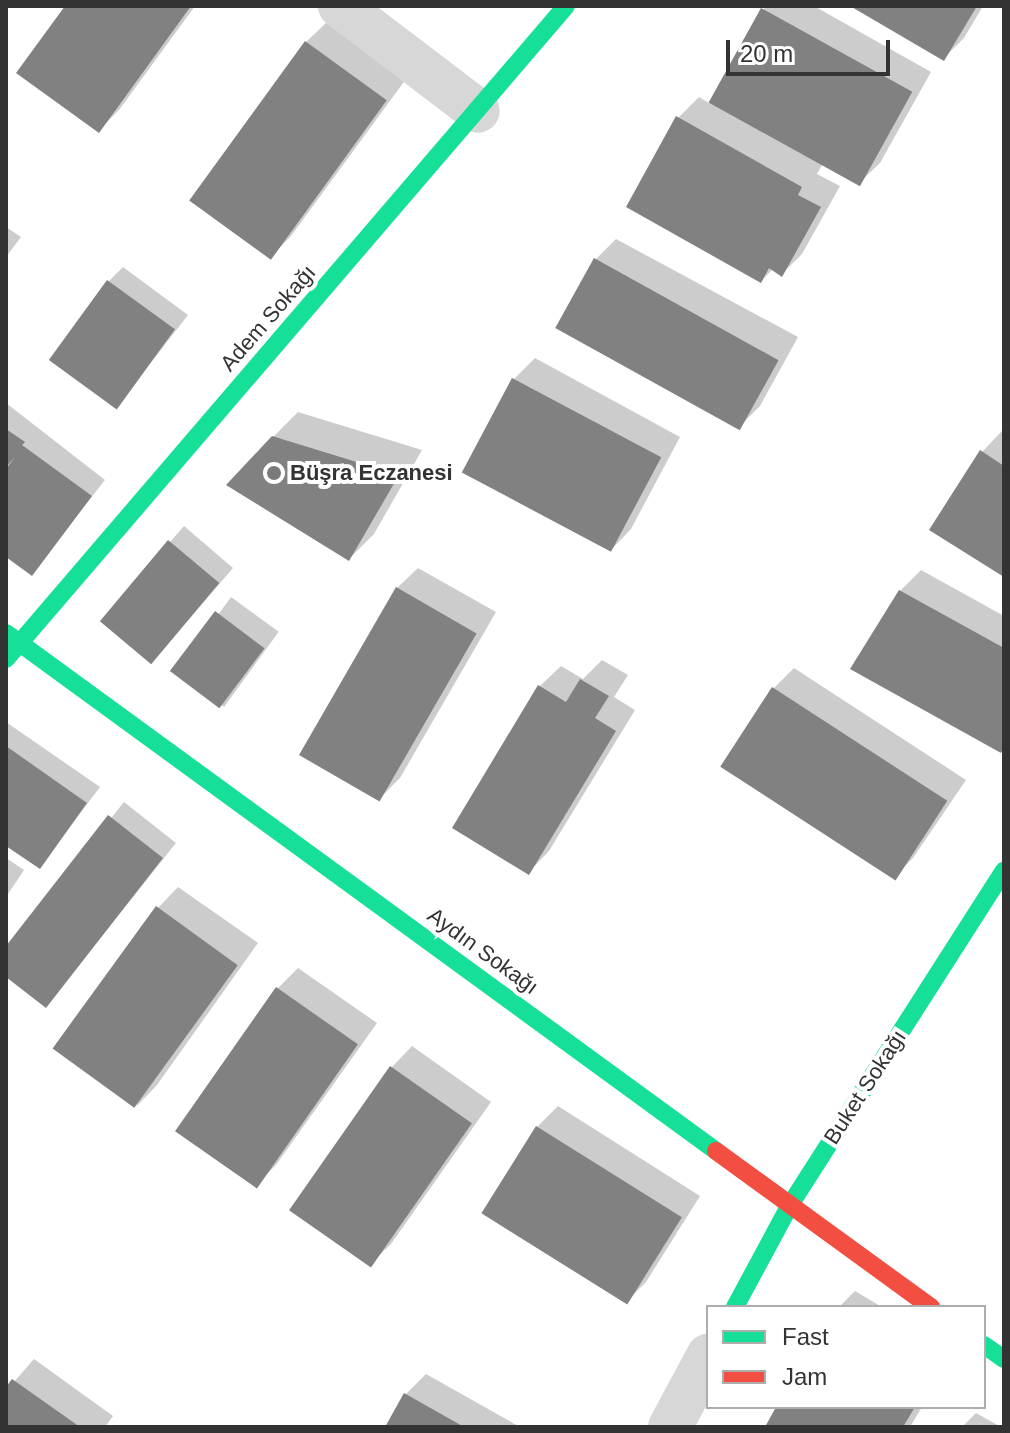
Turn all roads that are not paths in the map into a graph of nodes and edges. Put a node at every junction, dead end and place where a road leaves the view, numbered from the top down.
1 (340, 6) edge
2 (566, 6) edge
3 (478, 111) junction
4 (12, 638) edge
5 (6, 659) edge
6 (1004, 871) edge
7 (790, 1205) junction
8 (736, 1305) edge
9 (928, 1305) edge
10 (986, 1346) edge
11 (1004, 1359) edge
12 (706, 1360) edge
13 (670, 1427) edge

1 - 3 street
2 - 3 street, Adem Sokağı
3 - 4 street, Adem Sokağı
4 - 5 street, Adem Sokağı
4 - 7 street, Aydın Sokağı
6 - 7 street, Buket Sokağı
7 - 8 street, Buket Sokağı
7 - 9 street, Aydın Sokağı
10 - 11 street
12 - 13 street

